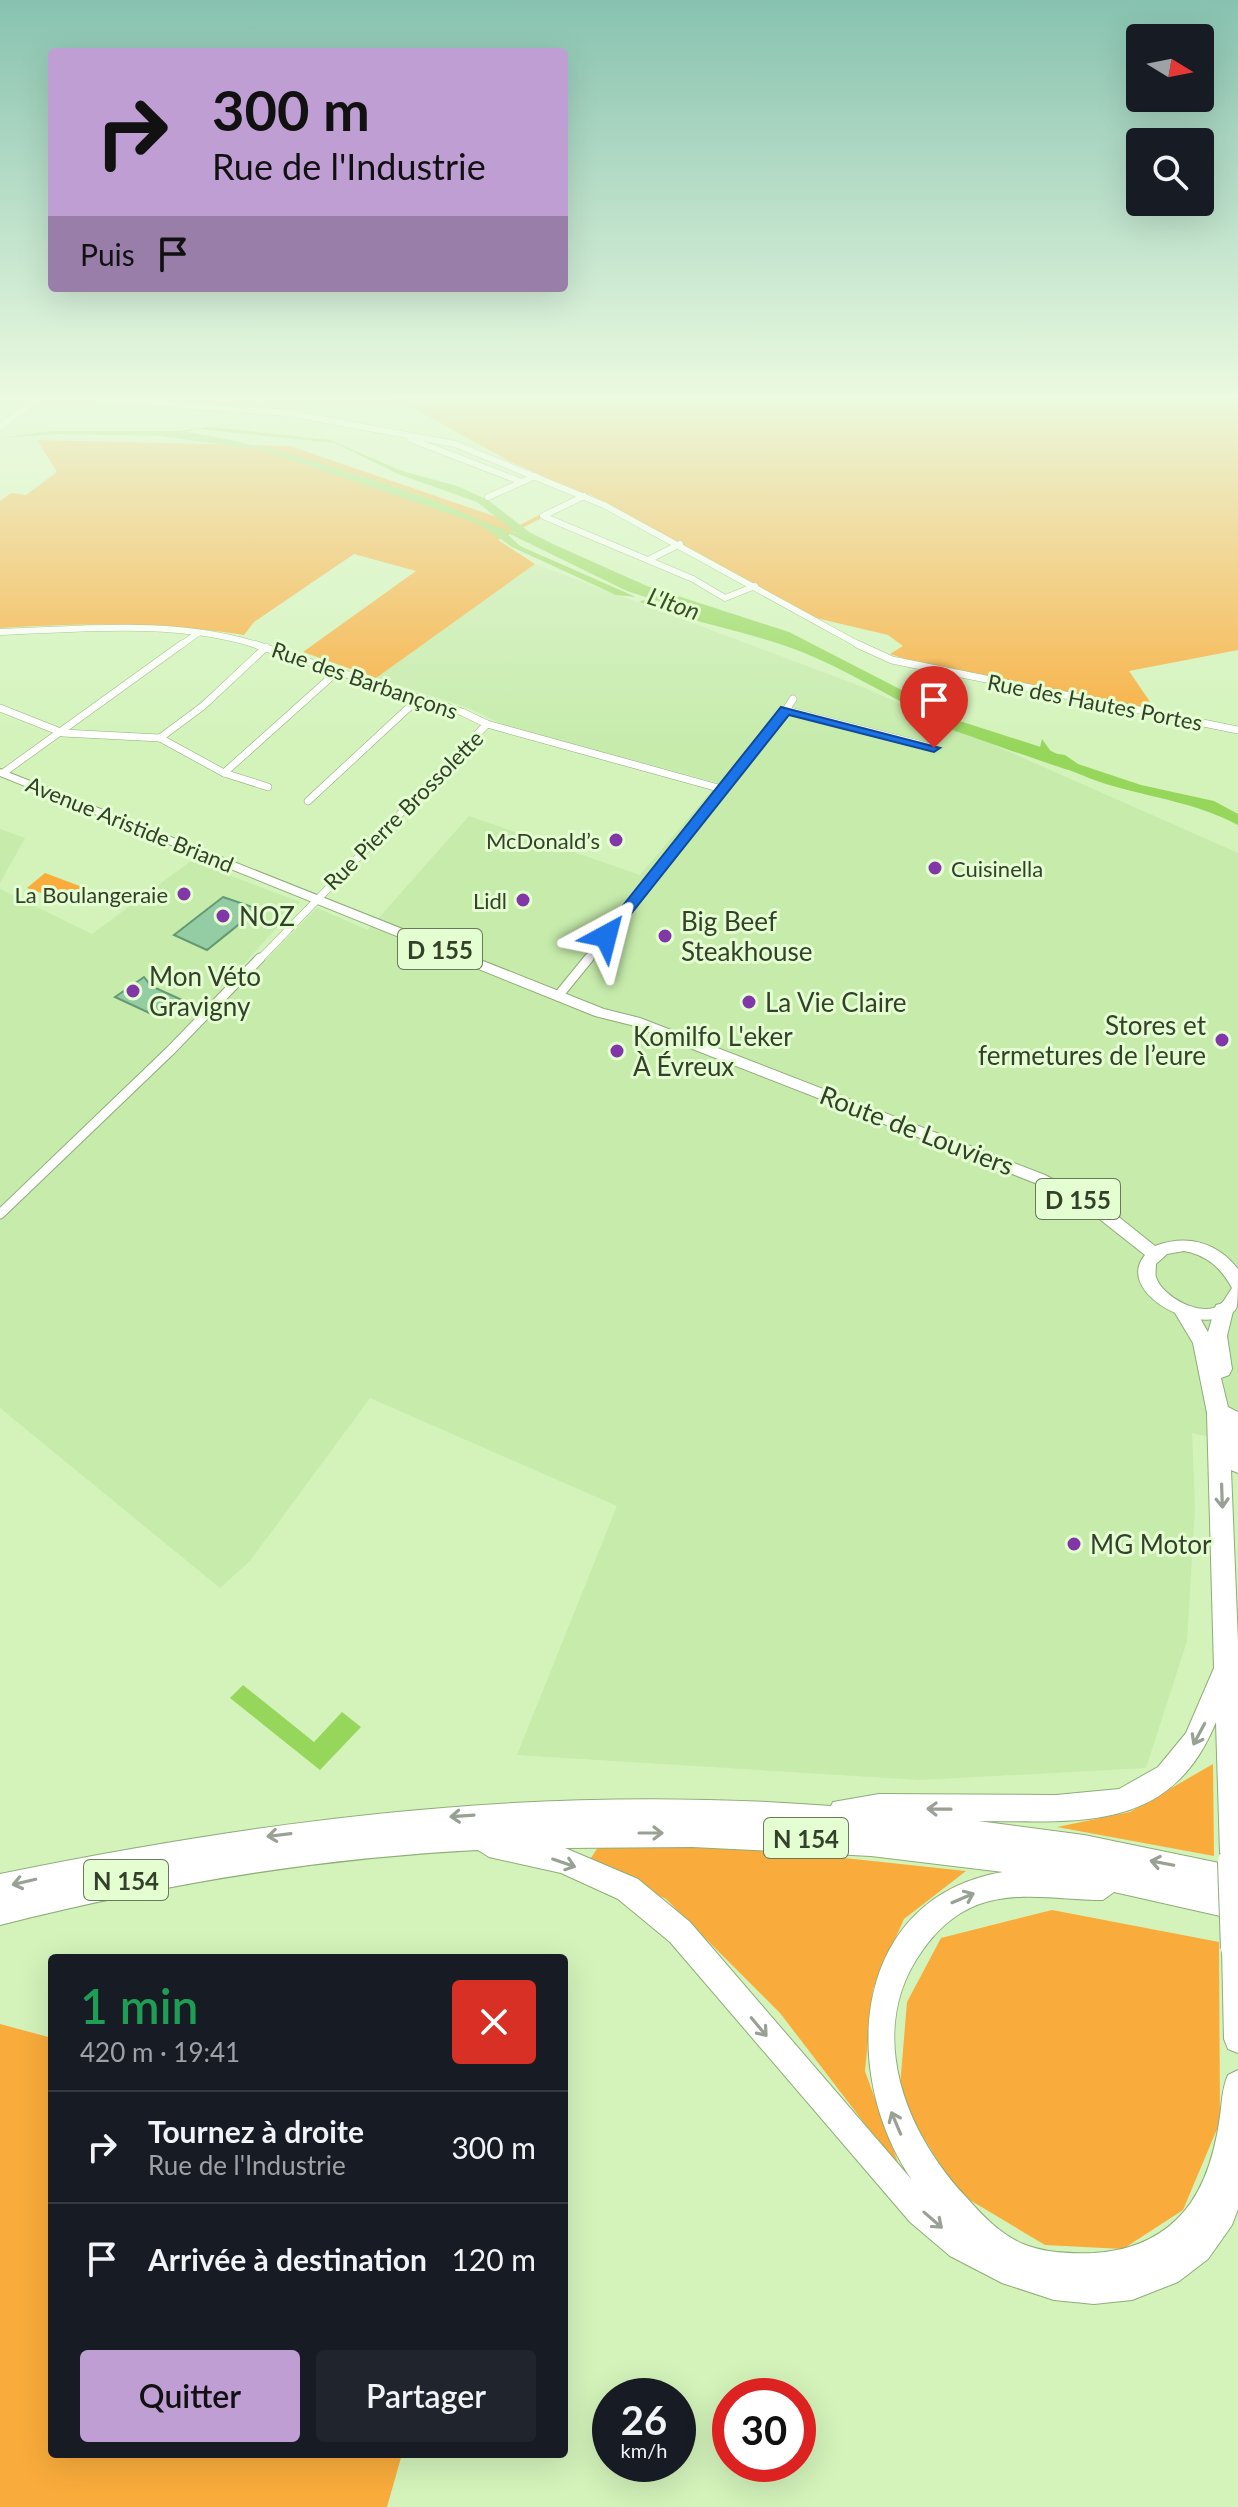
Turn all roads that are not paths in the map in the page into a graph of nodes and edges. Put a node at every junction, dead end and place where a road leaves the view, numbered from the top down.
1 (543, 516) edge
2 (624, 516) edge
3 (680, 544) junction
4 (648, 560) junction
5 (755, 586) junction
6 (0, 632) edge
7 (198, 633) junction
8 (266, 647) junction
9 (339, 670) junction
10 (418, 699) junction
11 (793, 699) dead end
12 (0, 708) edge
13 (786, 710) junction
14 (487, 724) junction
15 (1238, 730) edge
16 (63, 733) junction
17 (160, 738) junction
18 (934, 748) dead end
19 (1, 772) edge
20 (224, 773) junction
21 (268, 787) dead end
22 (722, 789) junction
23 (308, 801) dead end
24 (317, 897) junction
25 (561, 992) junction
26 (799, 1084) joint
27 (0, 1214) edge
28 (1155, 1254) junction
29 (1238, 1284) edge
30 (1238, 1292) edge
31 (1223, 1311) junction
32 (1185, 1313) junction
33 (1238, 1463) edge
34 (1238, 1613) edge
35 (1227, 1661) junction
36 (1238, 1729) edge
37 (791, 1816) junction
38 (461, 1838) junction
39 (1238, 1880) edge
40 (1147, 1885) junction
41 (0, 1888) edge
42 (1238, 1906) edge
43 (0, 1911) edge
44 (1238, 2039) edge
45 (1238, 2085) edge
46 (1238, 2168) edge

1 - 4 street
2 - 3 street, Rue des Hautes Portes
3 - 4 street
3 - 5 street, Rue des Hautes Portes
4 - 5 street
5 - 15 street, Rue des Hautes Portes
6 - 7 street, Rue des Barbançons
7 - 8 street, Rue des Barbançons
7 - 16 street
8 - 9 street, Rue des Barbançons
8 - 17 street
9 - 10 street, Rue des Barbançons
9 - 20 street
10 - 14 street, Rue des Barbançons
10 - 23 street
11 - 13 street
12 - 16 street
13 - 18 street
13 - 22 street
14 - 22 street, Rue des Barbançons
14 - 24 street, Rue Pierre Brossolette
16 - 17 street
16 - 19 street
17 - 20 street
19 - 24 main road, Avenue Aristide Briand / D 155
20 - 21 street
22 - 25 street
24 - 25 main road, Avenue Aristide Briand / D 155
24 - 27 street, Rue Pierre Brossolette
25 - 26 main road, Avenue Aristide Briand / D 155
26 - 28 main road, Route de Louviers / D 155
28 - 29 main road
28 - 32 main road
30 - 31 main road
31 - 32 main road
31 - 33 highway
32 -> 35 highway
34 - 36 highway
35 -> 37 highway
35 - 44 highway, bridge
39 -> 37 highway, N 154
37 -> 41 highway, N 154
38 -> 40 highway, N 154
38 - 43 highway, N 154
38 -> 46 highway
40 - 42 highway, N 154
45 -> 40 highway

